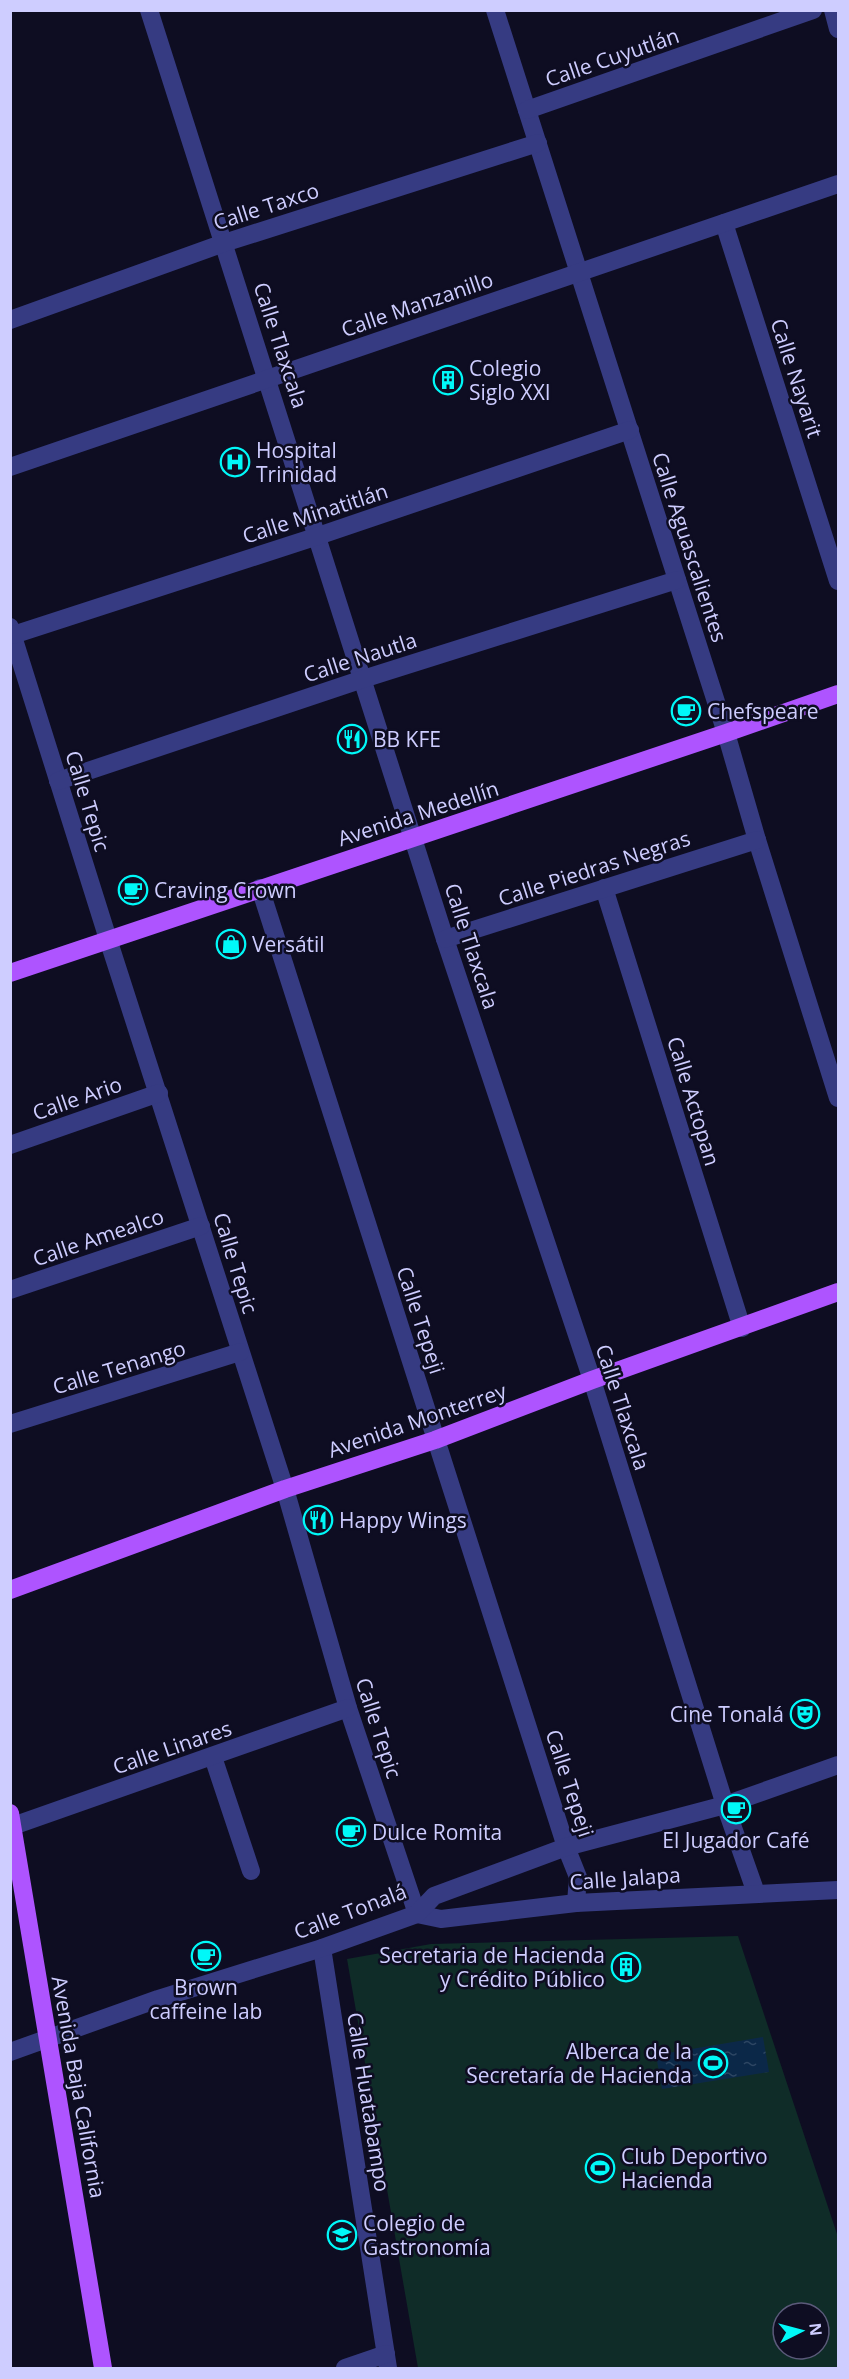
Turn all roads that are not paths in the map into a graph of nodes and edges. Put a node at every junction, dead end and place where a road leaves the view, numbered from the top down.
1 (149, 10) edge
2 (495, 10) edge
3 (813, 10) edge
4 (833, 10) edge
5 (838, 29) edge
6 (527, 110) junction
7 (538, 143) junction
8 (838, 184) edge
9 (724, 223) junction
10 (224, 243) junction
11 (579, 273) junction
12 (10, 320) edge
13 (268, 379) junction
14 (630, 430) junction
15 (10, 466) edge
16 (318, 536) junction
17 (677, 580) junction
18 (838, 581) edge
19 (12, 631) edge
20 (363, 679) junction
21 (838, 694) edge
22 (726, 734) junction
23 (58, 781) junction
24 (414, 838) junction
25 (757, 840) junction
26 (260, 888) junction
27 (604, 888) junction
28 (108, 939) junction
29 (445, 939) junction
30 (10, 973) edge
31 (159, 1093) junction
32 (838, 1098) edge
33 (10, 1145) edge
34 (201, 1226) junction
35 (10, 1290) edge
36 (838, 1292) edge
37 (742, 1328) junction
38 (240, 1352) junction
39 (592, 1380) junction
40 (10, 1424) edge
41 (435, 1440) junction
42 (285, 1489) junction
43 (10, 1590) edge
44 (348, 1708) junction
45 (213, 1757) junction
46 (838, 1765) edge
47 (725, 1805) junction
48 (11, 1822) edge
49 (567, 1847) junction
50 (251, 1870) dead end
51 (838, 1890) edge
52 (756, 1893) junction
53 (576, 1903) junction
54 (417, 1914) junction
55 (322, 1948) junction
56 (48, 2038) junction
57 (10, 2052) edge
58 (387, 2361) edge
59 (103, 2368) edge
60 (345, 2368) edge

1 - 10 street, Calle Tlaxcala
2 - 6 street, Calle Aguascalientes
3 - 6 street, Calle Cuyutlán
4 - 5 street
6 - 7 street, Calle Aguascalientes
7 - 10 street, Calle Taxco
7 - 11 street, Calle Aguascalientes
8 - 9 street, Calle Manzanillo
9 - 11 street, Calle Manzanillo
9 - 18 street, Calle Nayarit
10 - 12 street, Calle Taxco
10 - 13 street, Calle Tlaxcala
11 - 13 street, Calle Manzanillo
11 - 14 street, Calle Aguascalientes
13 - 15 street, Calle Manzanillo
13 - 16 street, Calle Tlaxcala
14 - 16 street, Calle Minatitlán
14 - 17 street, Calle Aguascalientes
16 - 19 street, Calle Minatitlán
16 - 20 street, Calle Tlaxcala
17 - 20 street, Calle Nautla
17 - 22 street, Calle Aguascalientes
19 - 23 street, Calle Tepic
20 - 23 street, Calle Nautla
20 - 24 street, Calle Tlaxcala
21 - 22 main road, Avenida Medellín
22 - 24 main road, Avenida Medellín
22 - 25 street, Calle Aguascalientes
23 - 28 street, Calle Tepic
24 - 26 main road, Avenida Medellín
24 - 29 street, Calle Tlaxcala
25 - 27 street, Calle Piedras Negras
25 - 32 street, Calle Aguascalientes
26 - 28 main road, Avenida Medellín
26 - 41 street, Calle Tepeji
27 - 29 street, Calle Piedras Negras
27 - 37 street, Calle Actopan
28 - 30 main road, Avenida Medellín
28 - 31 street, Calle Tepic
29 - 39 street, Calle Tlaxcala
31 - 33 street, Calle Ario
31 - 34 street, Calle Tepic
34 - 35 street, Calle Amealco
34 - 38 street, Calle Tepic
36 - 37 main road, Avenida Monterrey
37 - 39 main road, Avenida Monterrey
38 - 40 street, Calle Tenango
38 - 42 street, Calle Tepic
39 - 41 main road, Avenida Monterrey
39 - 47 street, Calle Tlaxcala
41 - 42 main road, Avenida Monterrey
41 - 49 street, Calle Tepeji
42 - 43 main road, Avenida Monterrey
42 - 44 street, Calle Tepic
44 - 45 street, Calle Linares
44 - 54 street, Calle Tepic
45 - 48 street, Calle Linares
45 - 50 street
46 - 47 street, Calle Tonalá
47 - 49 street, Calle Tonalá
47 - 52 street, Calle Tlaxcala
48 - 56 main road, Avenida Baja California
49 - 53 street, Calle Tepeji
49 - 54 street, Calle Tonalá
51 - 52 street, Calle Jalapa
52 - 53 street, Calle Jalapa
53 - 54 street, Calle Jalapa
54 - 55 street, Calle Tonalá
55 - 56 street, Calle Tonalá
55 - 58 street, Calle Huatabampo
56 - 57 street, Calle Tonalá
56 - 59 main road, Avenida Baja California
58 - 60 street

